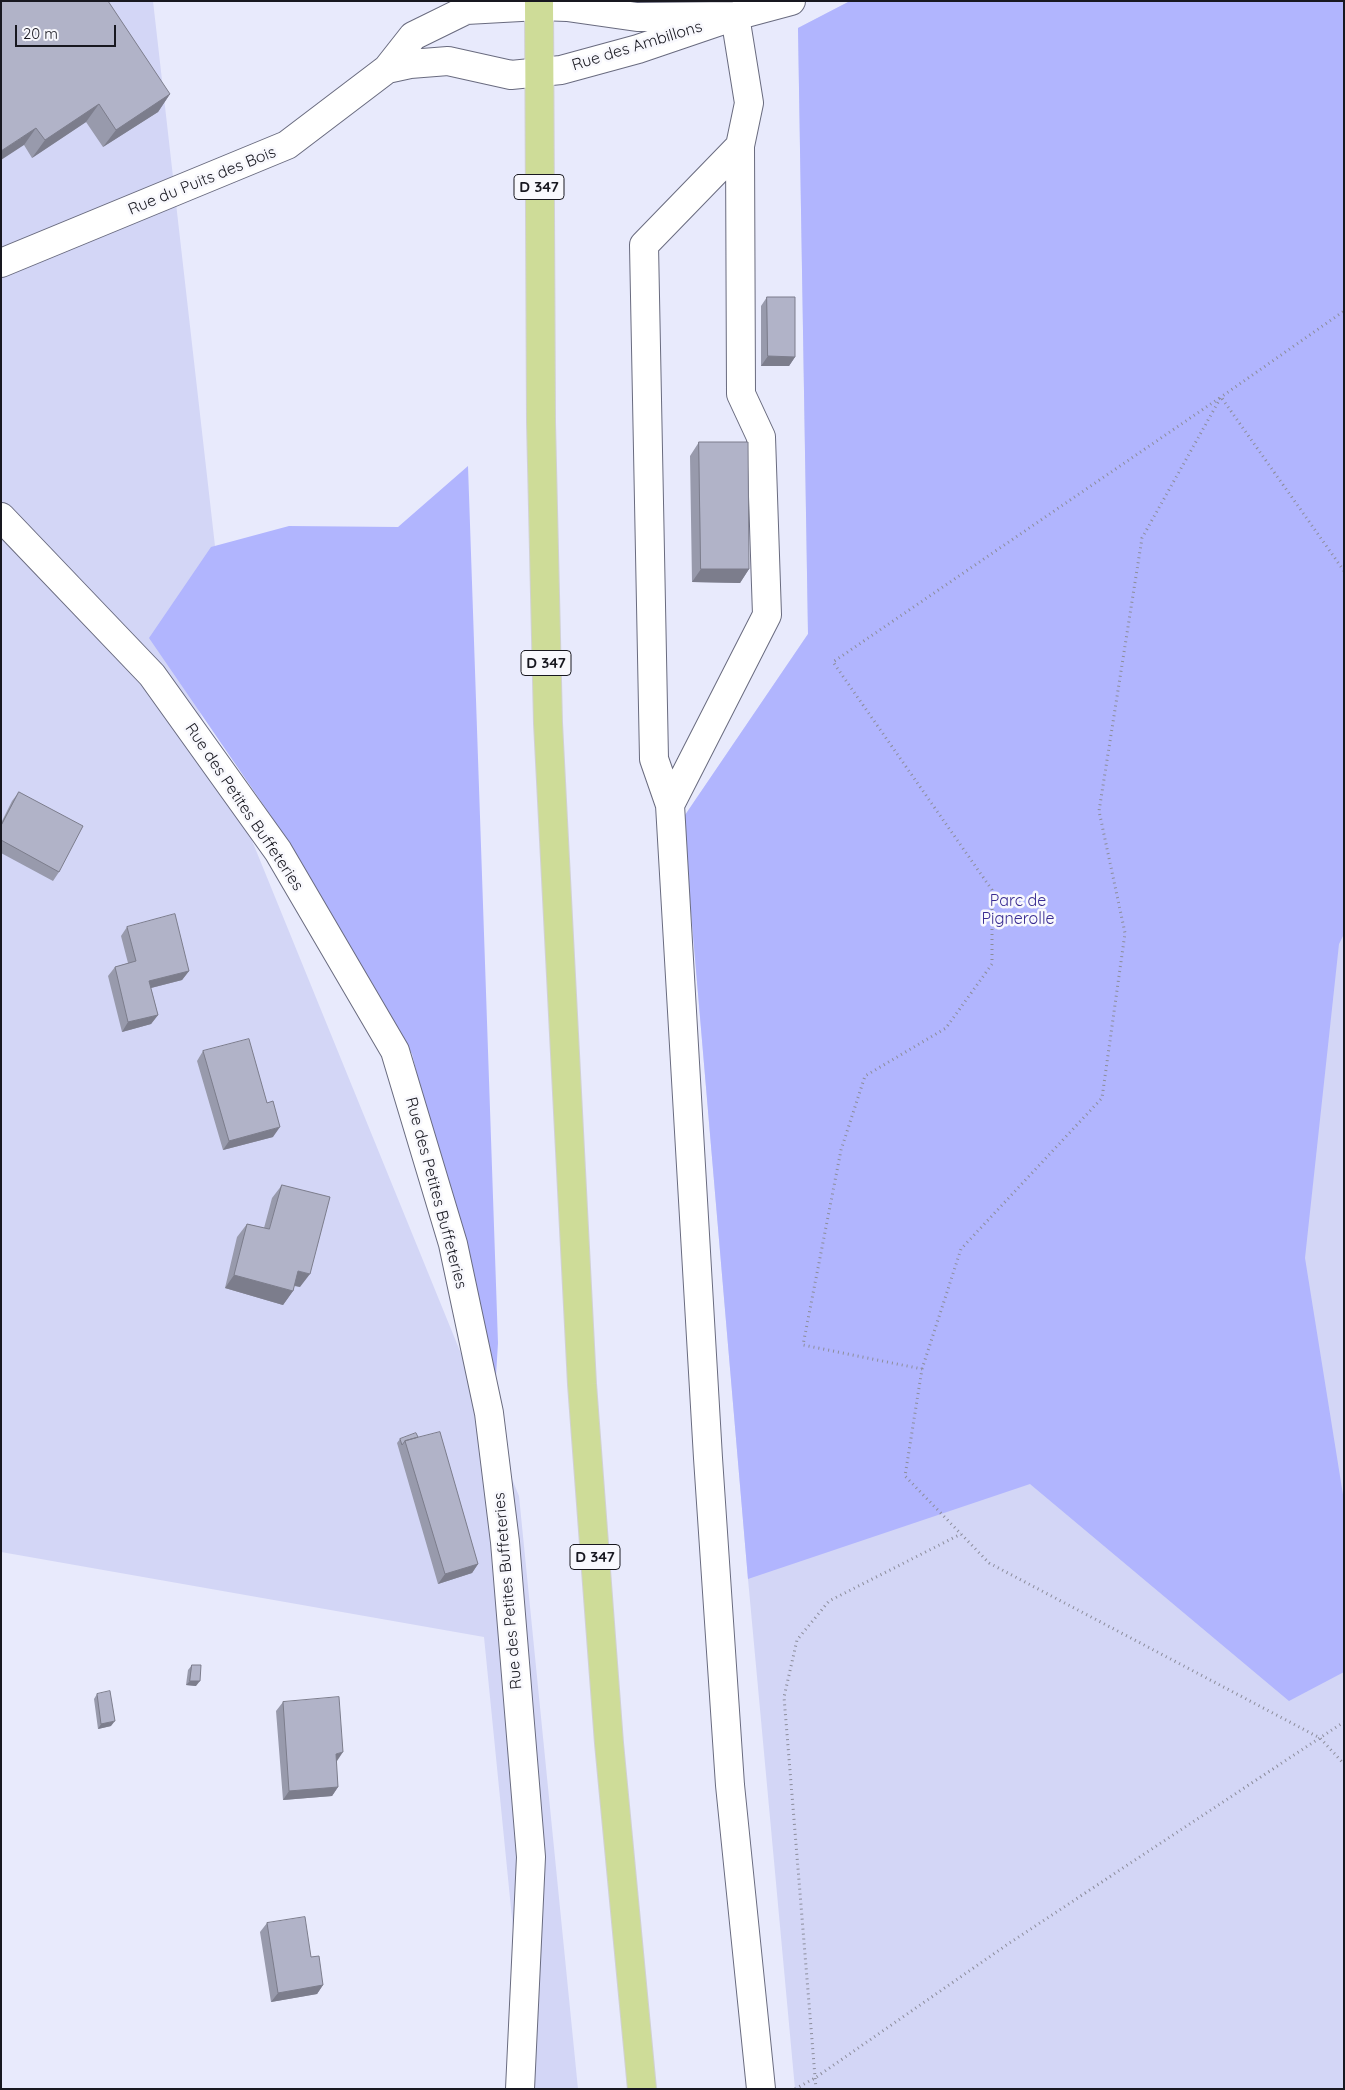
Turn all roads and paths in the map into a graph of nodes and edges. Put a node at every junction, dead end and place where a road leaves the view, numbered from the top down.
1 (791, 1) edge
2 (539, 4) edge
3 (735, 16) junction
4 (387, 70) junction
5 (539, 72) junction
6 (740, 146) junction
7 (1, 264) edge
8 (1344, 311) edge
9 (1221, 397) junction
10 (1, 517) edge
11 (1344, 571) edge
12 (670, 805) junction
13 (922, 1369) junction
14 (961, 1534) junction
15 (1344, 1722) edge
16 (1320, 1738) junction
17 (1344, 1764) edge
18 (815, 2078) junction
19 (520, 2089) edge
20 (642, 2089) edge
21 (761, 2089) edge
22 (795, 2089) edge
23 (816, 2089) edge

1 - 3 street, Rue des Ambillons
2 - 3 street, Rue des Ambillons
2 - 4 street, Rue du Puits des Bois
2 - 5 main road, D 347
3 - 5 street, Rue des Ambillons
3 - 6 street
4 - 5 street, Rue du Puits des Bois
4 - 7 street, Rue du Puits des Bois
5 - 20 main road, D 347
6 - 12 street
6 - 12 street
8 - 9 path
9 - 11 path
9 - 13 path
9 - 13 path
10 - 19 street, Rue des Petites Buffeteries
12 - 21 street
13 - 14 path
14 - 16 path
14 - 18 path
15 - 16 path
16 - 17 path
16 - 18 path
18 - 22 path
18 - 23 path

